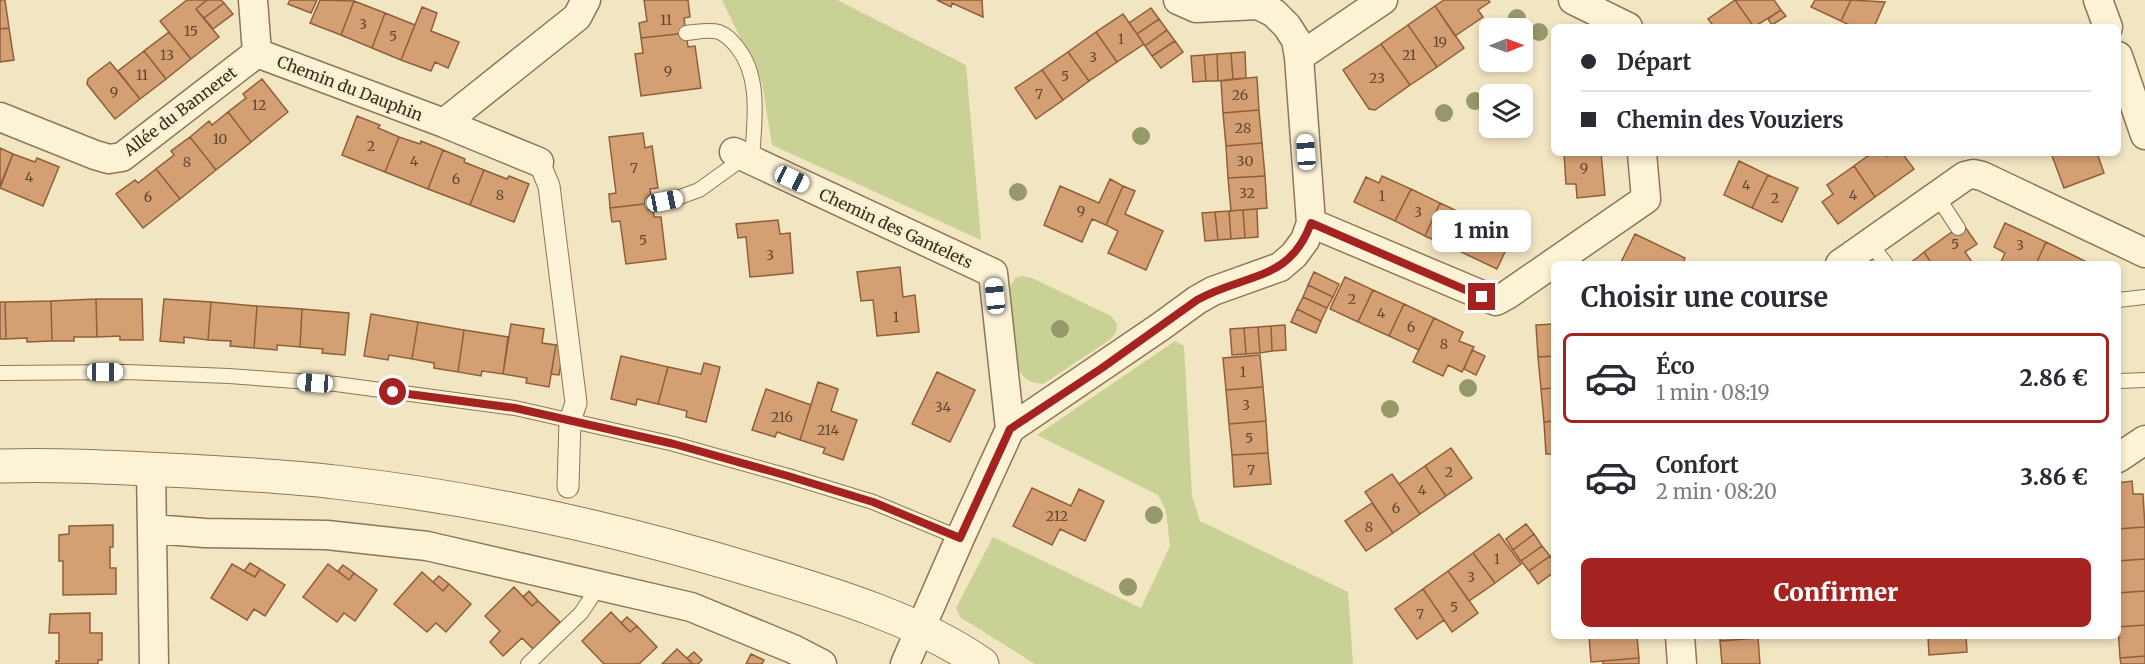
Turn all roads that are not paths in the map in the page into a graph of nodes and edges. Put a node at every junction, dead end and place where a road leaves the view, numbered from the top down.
1 (253, 0) edge
2 (586, 0) edge
3 (1178, 0) edge
4 (1383, 0) edge
5 (1573, 0) edge
6 (2098, 0) edge
7 (1622, 24) edge
8 (2107, 24) edge
9 (687, 33) dead end
10 (257, 53) junction
11 (1299, 57) junction
12 (2121, 65) edge
13 (0, 117) edge
14 (444, 123) junction
15 (2145, 135) edge
16 (743, 156) junction
17 (1642, 156) edge
18 (539, 162) joint
19 (1937, 196) junction
20 (652, 203) dead end
21 (1311, 223) junction
22 (1958, 228) dead end
23 (1878, 253) edge
24 (2145, 253) edge
25 (1557, 261) edge
26 (1850, 261) edge
27 (1551, 265) edge
28 (2145, 297) edge
29 (2121, 300) edge
30 (0, 374) edge
31 (2145, 380) edge
32 (2121, 381) edge
33 (570, 421) junction
34 (1010, 429) junction
35 (2145, 440) edge
36 (2121, 456) edge
37 (0, 466) edge
38 (152, 469) junction
39 (568, 487) dead end
40 (152, 529) junction
41 (960, 538) junction
42 (599, 586) junction
43 (921, 630) junction
44 (1680, 639) edge
45 (154, 664) edge
46 (528, 664) edge
47 (822, 664) edge
48 (905, 664) edge
49 (982, 664) edge
50 (1682, 664) edge

1 - 10 street
2 - 14 street, Chemin du Dauphin
3 - 11 street
4 - 11 street
5 - 7 street
6 - 8 street
9 - 16 lane
10 - 13 street, Allée du Banneret
10 - 14 street, Chemin du Dauphin
11 - 21 street
12 - 15 street
14 - 18 street, Chemin du Dauphin
16 - 20 lane
16 - 34 street, Chemin des Gantelets
17 - 25 street
18 - 33 street
19 - 22 lane
19 - 23 street
19 - 24 street
21 - 27 street
21 - 34 street
23 - 26 street
28 - 29 lane
30 - 33 lane
31 - 32 lane
33 - 39 street
33 - 41 lane
34 - 41 street
35 - 36 street
37 - 38 street
38 - 40 street
38 - 43 street
40 - 42 street
40 - 45 street
41 - 43 street
42 - 46 lane
42 - 47 street
43 - 48 street
43 - 49 street
44 - 50 street

